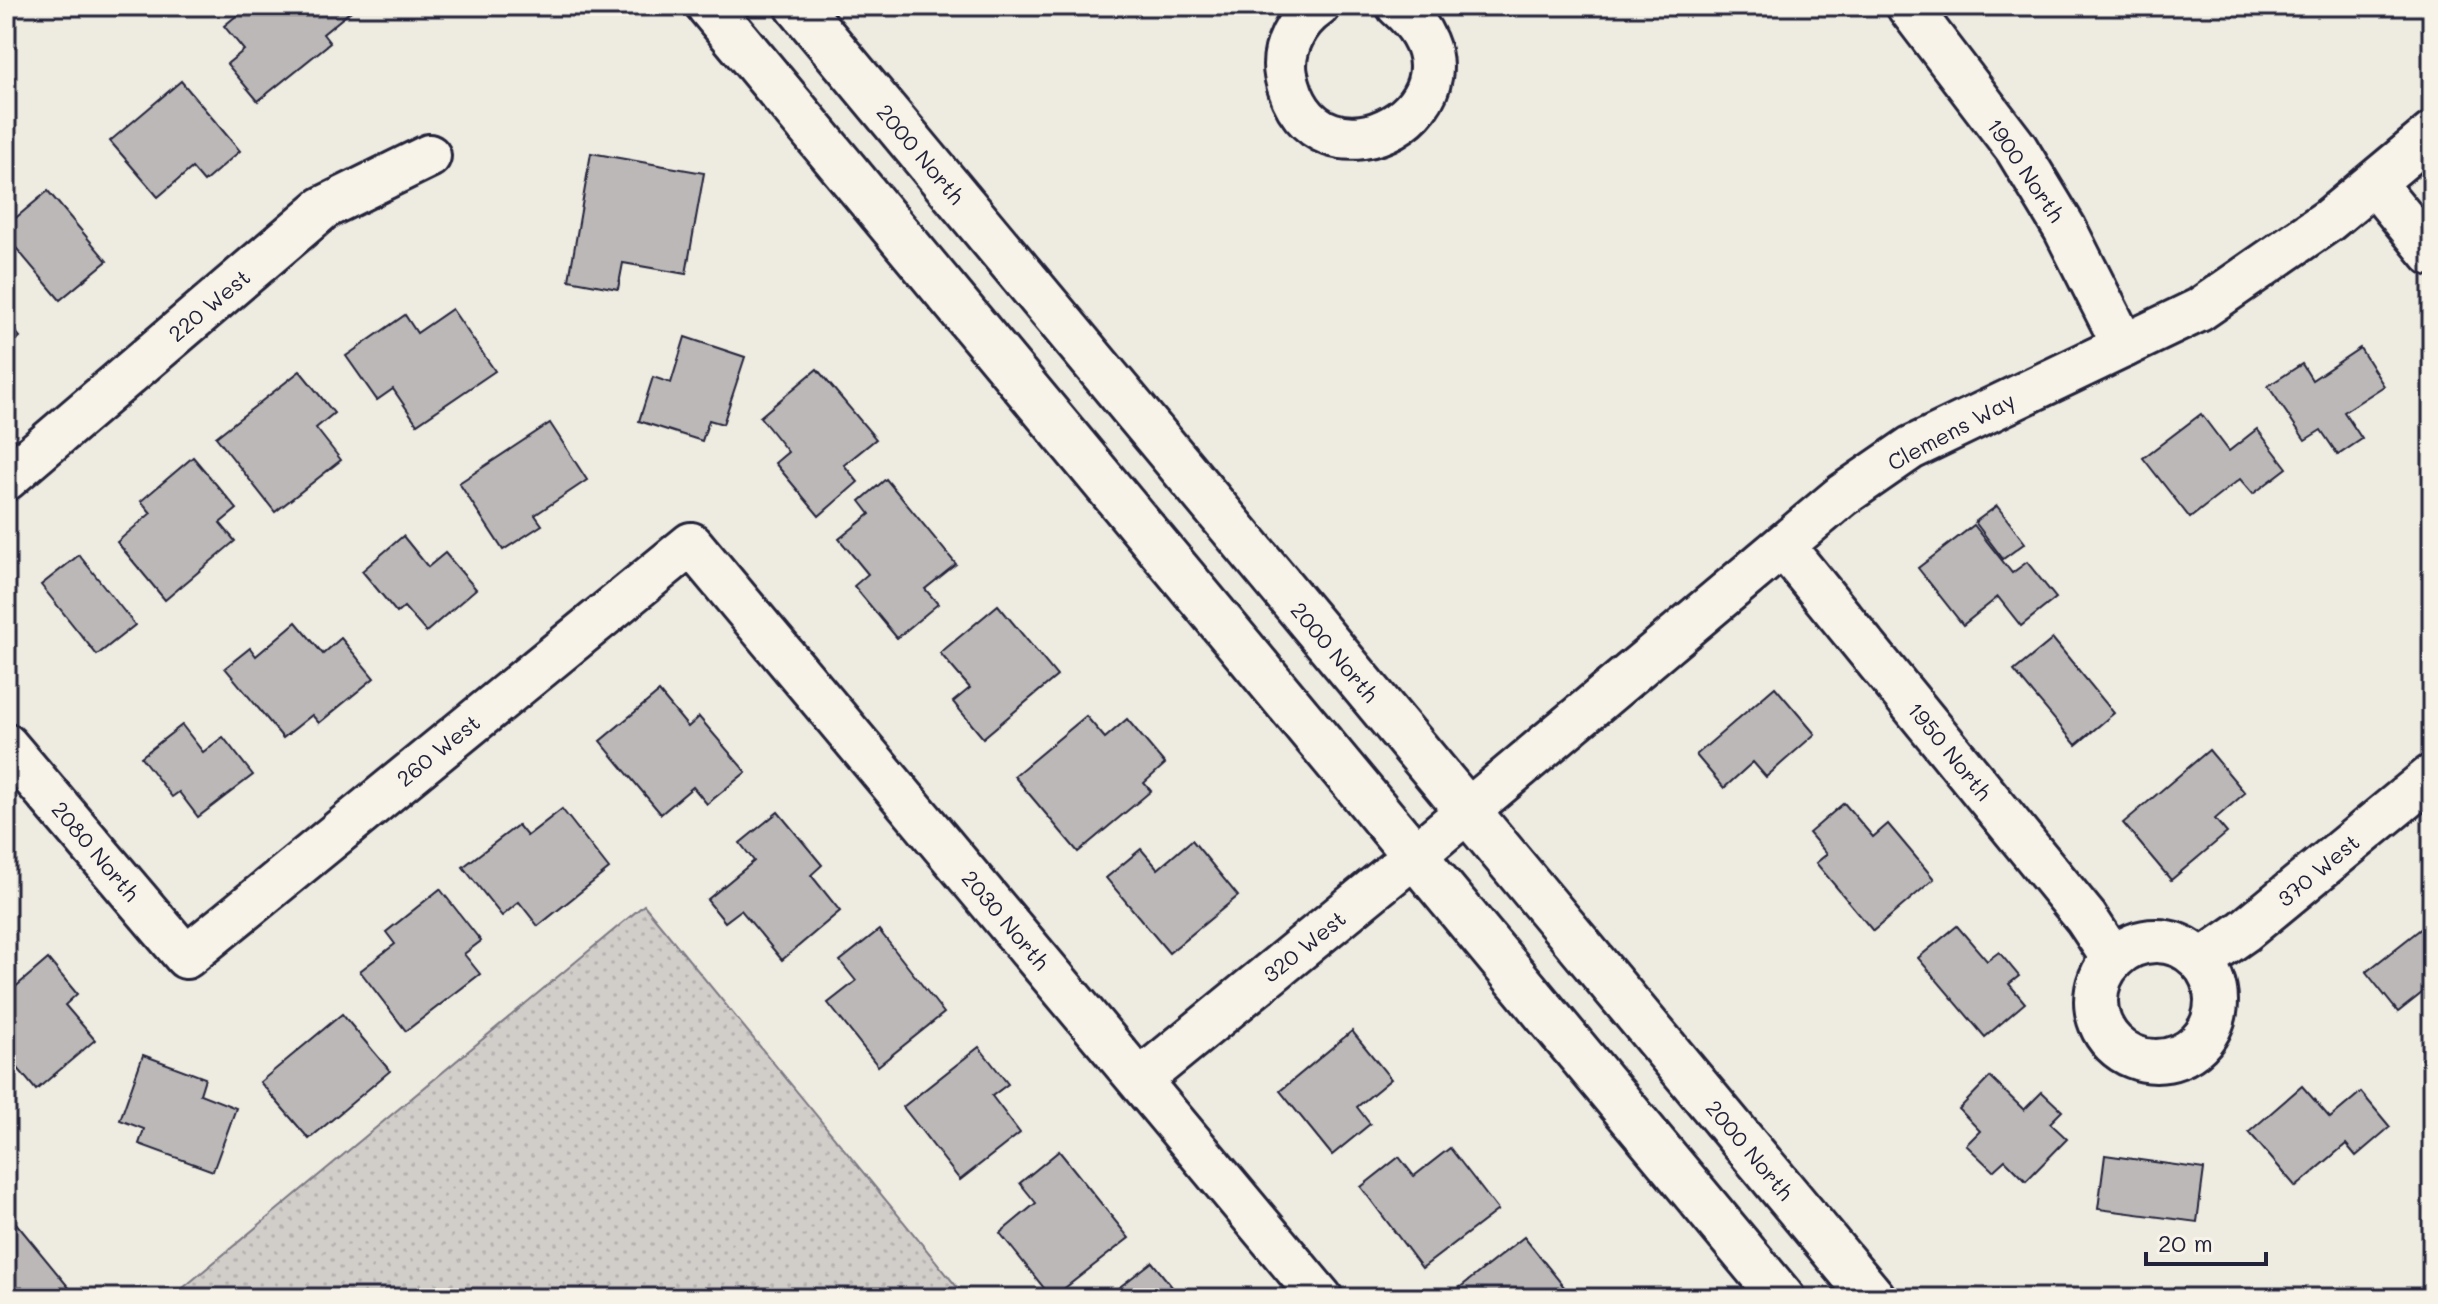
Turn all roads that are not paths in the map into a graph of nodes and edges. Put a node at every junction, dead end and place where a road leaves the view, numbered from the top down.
1 (709, 6) edge
2 (798, 6) edge
3 (1398, 6) edge
4 (1908, 6) edge
5 (1314, 7) edge
6 (2432, 134) edge
7 (429, 156) dead end
8 (2374, 183) junction
9 (2432, 254) edge
10 (2124, 346) junction
11 (6, 479) edge
12 (691, 544) joint
13 (1783, 546) junction
14 (6, 745) edge
15 (2432, 776) edge
16 (1468, 811) junction
17 (1415, 855) junction
18 (186, 957) joint
19 (2113, 959) junction
20 (2201, 961) junction
21 (1140, 1080) junction
22 (1321, 1298) edge
23 (1782, 1298) edge
24 (1873, 1298) edge

1 - 17 street
2 - 16 street, 2000 North
3 - 5 street
4 - 10 street, 1900 North
6 - 8 street, Clemens Way
7 - 11 street, 220 West
8 - 9 street
8 - 10 street, Clemens Way
10 - 13 street, Clemens Way
12 - 18 street, 260 West
12 - 21 street, 2030 North
13 - 16 street, Clemens Way
13 - 19 street, 1950 North
14 - 18 street, 2080 North
15 - 20 street, 370 West
16 - 17 street, 320 West
16 - 24 street, 2000 North
17 - 21 street, 320 West
17 - 23 street
19 - 20 street
19 - 20 street
21 - 22 street, 2030 North

